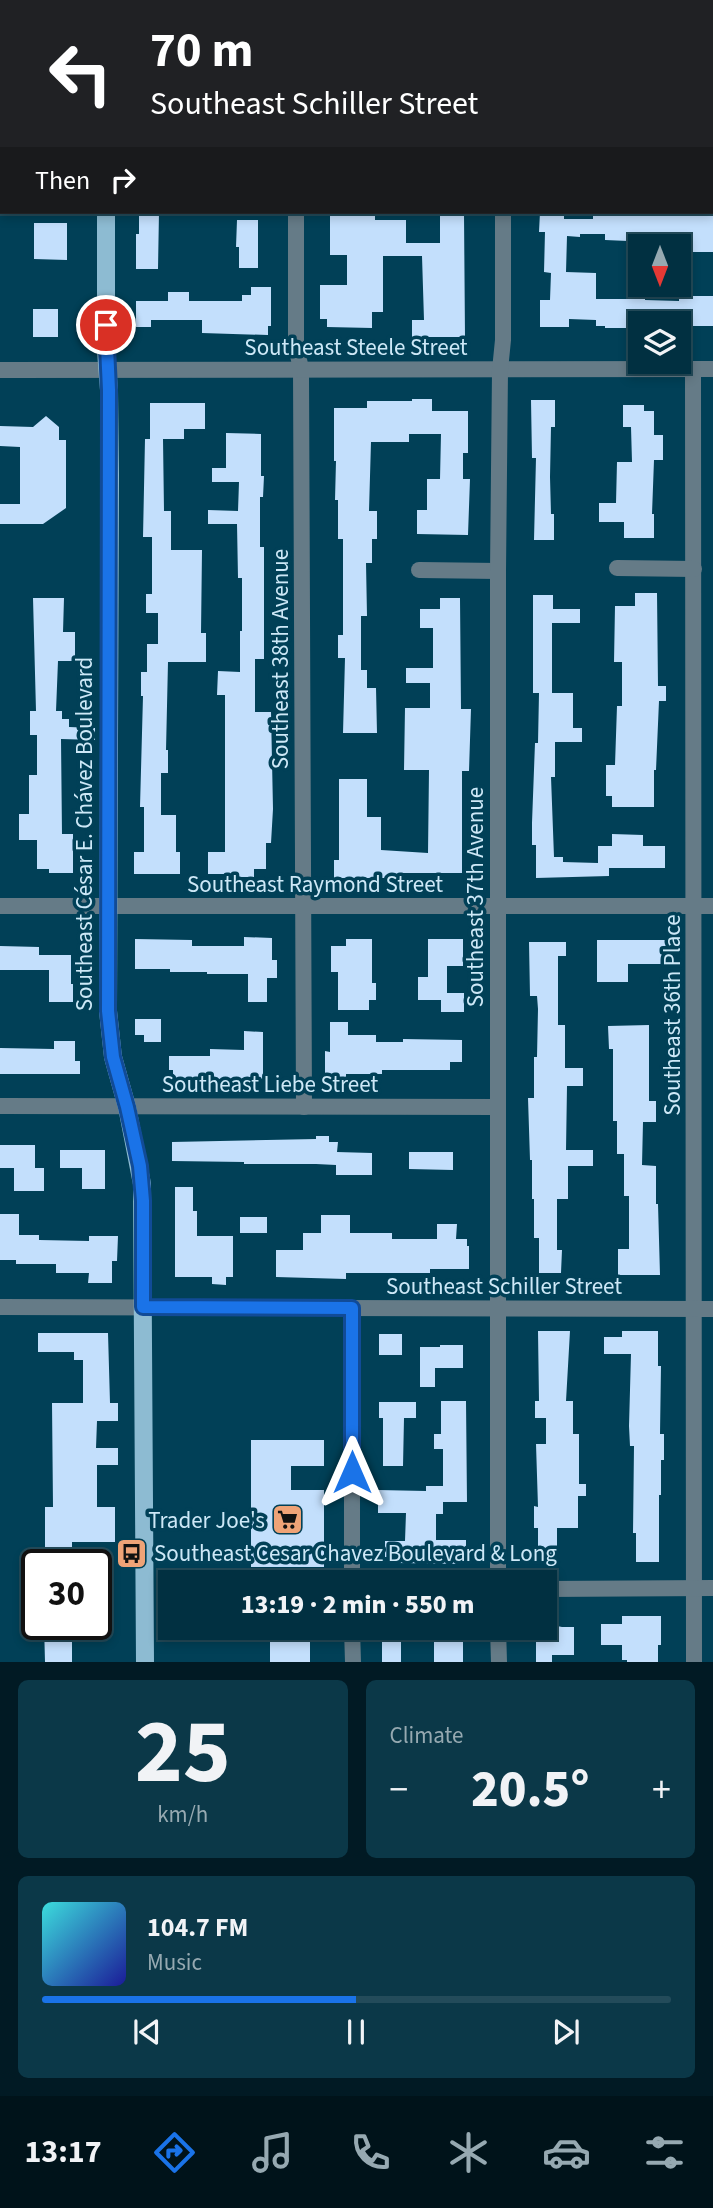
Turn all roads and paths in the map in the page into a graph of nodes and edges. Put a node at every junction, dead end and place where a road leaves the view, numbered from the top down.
1 (106, 214) edge
2 (296, 214) edge
3 (502, 214) edge
4 (301, 369) junction
5 (693, 369) junction
6 (713, 369) edge
7 (0, 370) edge
8 (108, 370) junction
9 (500, 370) junction
10 (617, 568) dead end
11 (694, 569) junction
12 (419, 570) dead end
13 (498, 571) junction
14 (0, 906) edge
15 (304, 906) junction
16 (695, 906) junction
17 (713, 906) edge
18 (107, 907) junction
19 (498, 907) junction
20 (0, 1106) edge
21 (127, 1107) junction
22 (304, 1107) junction
23 (498, 1107) junction
24 (0, 1307) edge
25 (143, 1307) junction
26 (352, 1308) junction
27 (499, 1309) junction
28 (694, 1309) junction
29 (713, 1309) edge
30 (352, 1570) edge
31 (498, 1570) edge
32 (557, 1588) edge
33 (694, 1588) junction
34 (713, 1588) edge
35 (352, 1640) edge
36 (498, 1640) edge
37 (145, 1662) edge
38 (352, 1662) edge
39 (499, 1662) edge
40 (694, 1662) edge

1 - 8 main road, Southeast César E. Chávez Boulevard
2 - 4 street, Southeast 38th Avenue
3 - 9 street, Southeast 37th Avenue
4 - 8 street, Southeast Steele Street
4 - 9 street, Southeast Steele Street
4 - 15 street, Southeast 38th Avenue
5 - 6 street, Southeast Steele Street
5 - 9 street, Southeast Steele Street
5 - 11 street, Southeast 36th Place
7 - 8 street, Southeast Steele Street
8 - 18 main road, Southeast César E. Chávez Boulevard
9 - 13 street, Southeast 37th Avenue
10 - 11 street
11 - 16 street, Southeast 36th Place
12 - 13 street
13 - 19 street, Southeast 37th Avenue
14 - 18 street, Southeast Raymond Street
15 - 18 street, Southeast Raymond Street
15 - 19 street, Southeast Raymond Street
15 - 22 street, Southeast 38th Avenue
16 - 17 street, Southeast Raymond Street
16 - 19 street, Southeast Raymond Street
16 - 28 street, Southeast 36th Place
18 - 21 main road, Southeast César E. Chávez Boulevard
19 - 23 street, Southeast 37th Avenue
20 - 21 street, Southeast Liebe Street
21 - 22 street, Southeast Liebe Street
21 - 25 main road, Southeast César E. Chávez Boulevard
22 - 23 street, Southeast Liebe Street
23 - 27 street, Southeast 37th Avenue
24 - 25 street, Southeast Schiller Street
25 - 26 street, Southeast Schiller Street
25 - 37 main road, Southeast César E. Chávez Boulevard
26 - 27 street, Southeast Schiller Street
26 - 30 street
27 - 28 street, Southeast Schiller Street
27 - 31 street, Southeast 37th Avenue
28 - 29 street, Southeast Schiller Street
28 - 33 street, Southeast 36th Place
32 - 33 street
33 - 34 street
33 - 40 street, Southeast 36th Place
35 - 38 street
36 - 39 street

